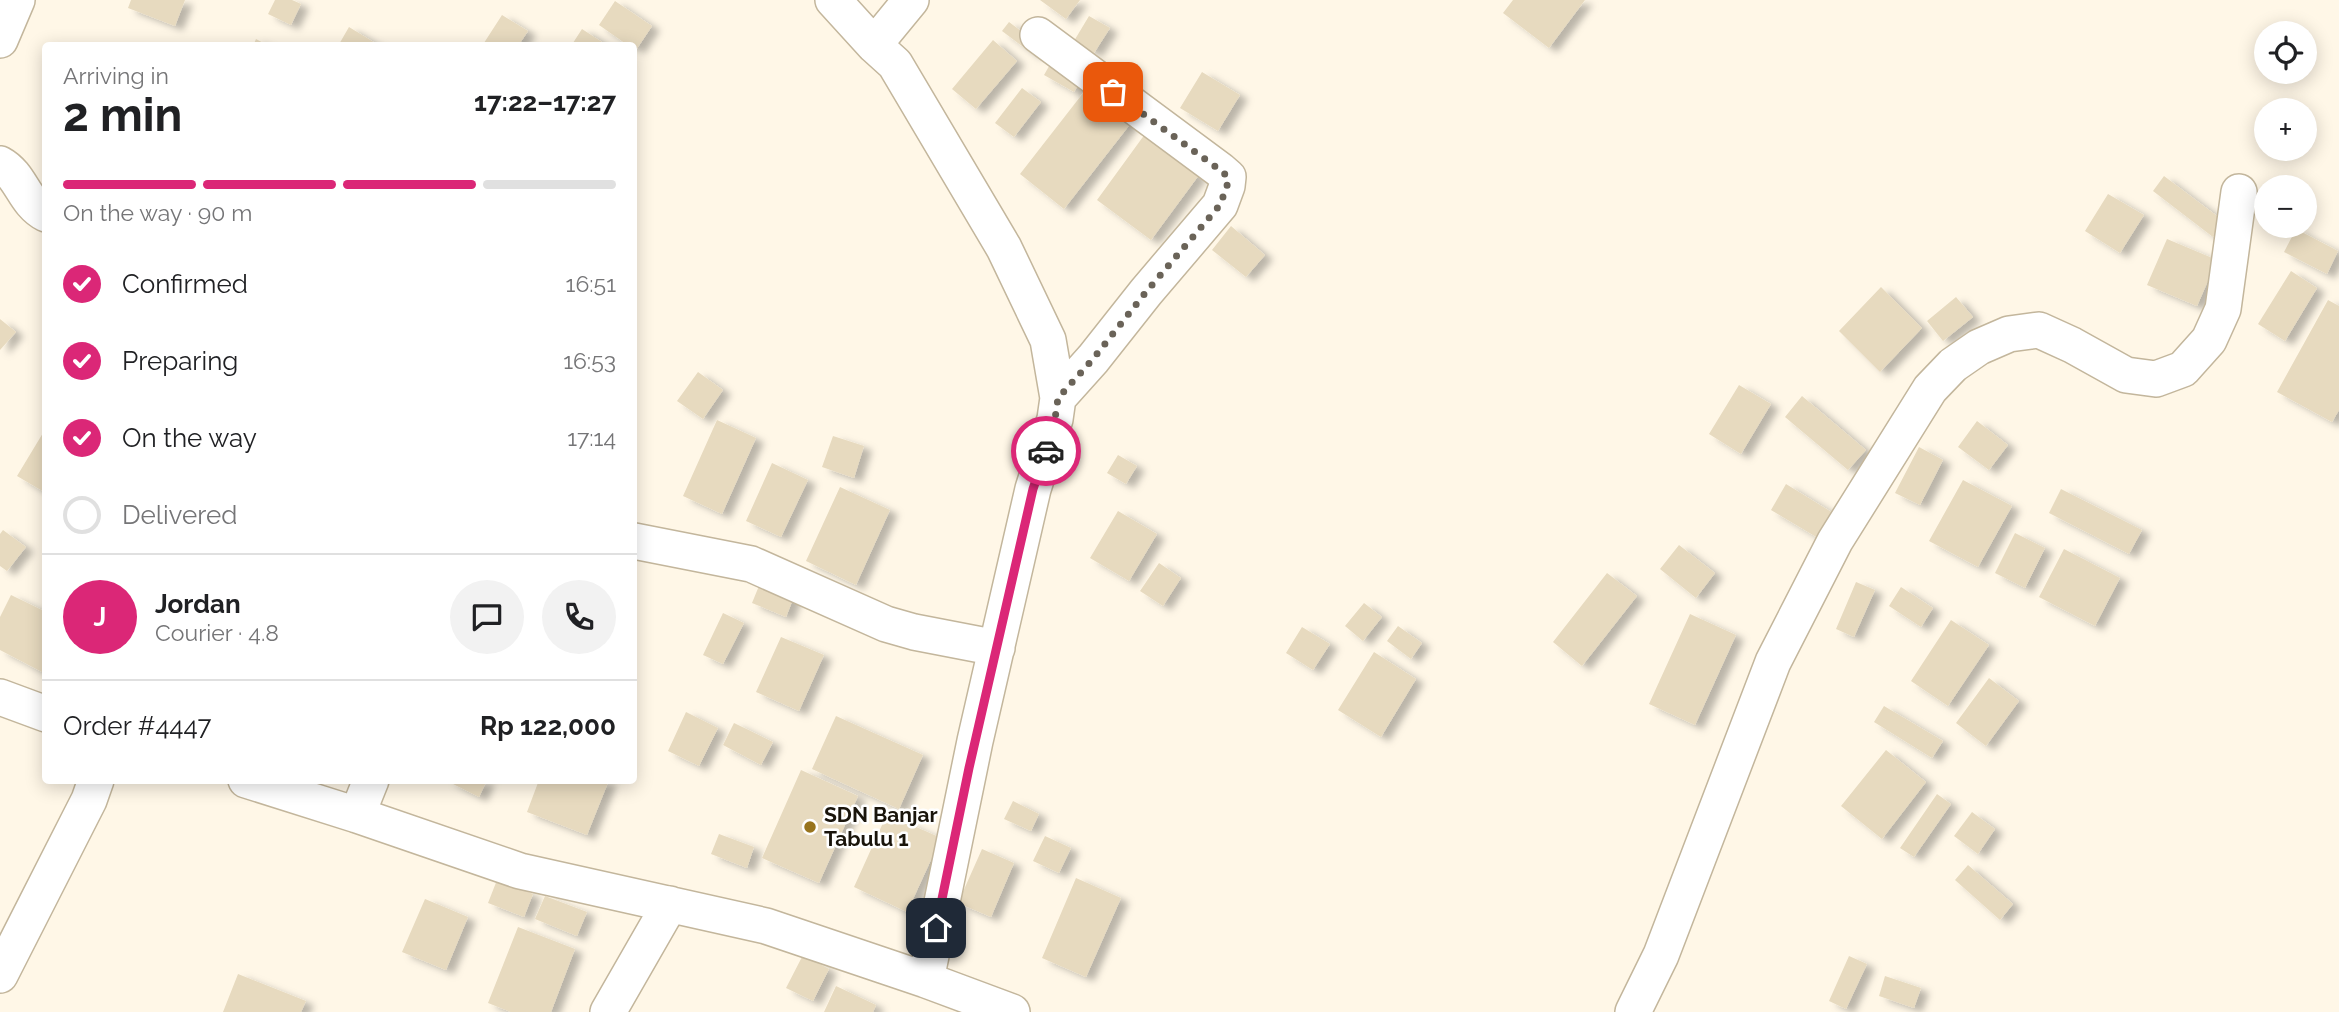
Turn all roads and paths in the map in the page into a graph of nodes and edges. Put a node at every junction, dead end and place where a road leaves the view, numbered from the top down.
1 (17, 0) edge
2 (833, 0) edge
3 (911, 0) edge
4 (1038, 36) dead end
5 (0, 40) edge
6 (874, 45) junction
7 (0, 164) edge
8 (2239, 192) dead end
9 (42, 211) edge
10 (1058, 398) junction
11 (637, 542) edge
12 (997, 648) junction
13 (0, 697) edge
14 (42, 713) edge
15 (95, 784) edge
16 (259, 784) edge
17 (369, 784) edge
18 (357, 815) junction
19 (670, 904) junction
20 (0, 975) edge
21 (926, 980) junction
22 (608, 1012) edge
23 (1012, 1012) edge
24 (1633, 1012) edge

1 - 5 street
2 - 6 street
3 - 6 street
4 - 10 street
6 - 10 street
7 - 9 street
8 - 24 street
10 - 12 street
11 - 12 street
12 - 21 street
13 - 14 street
15 - 20 street
16 - 18 street
17 - 18 street
18 - 19 street
19 - 21 street
19 - 22 street
21 - 23 street

